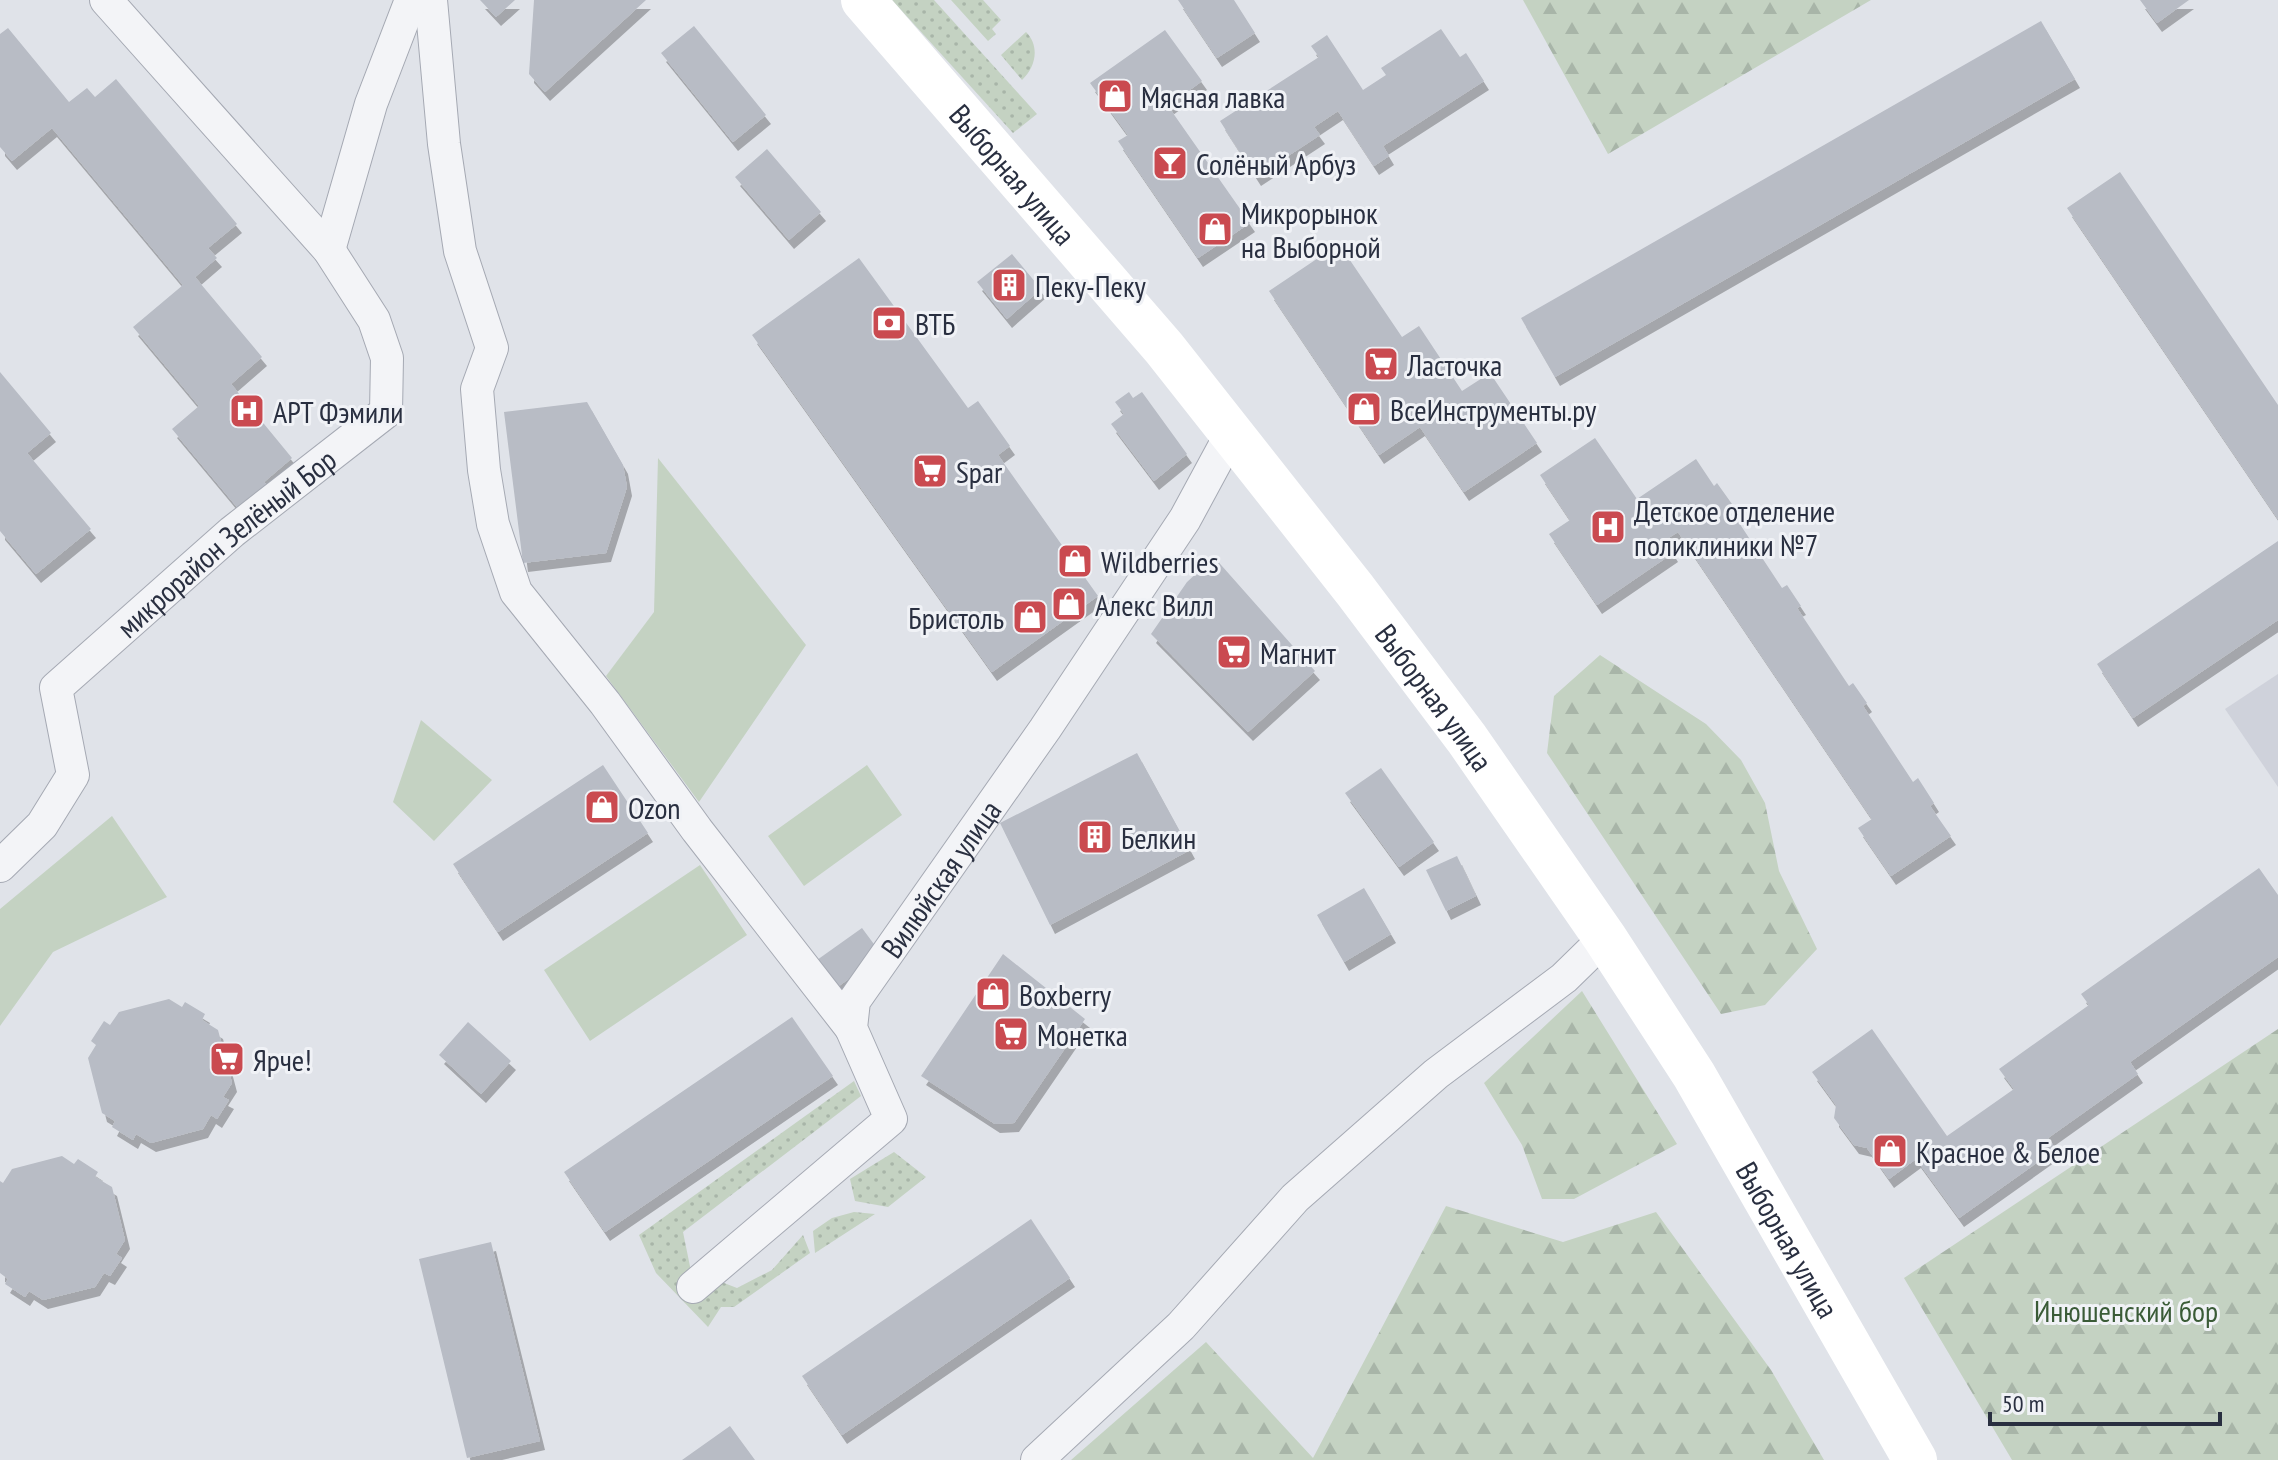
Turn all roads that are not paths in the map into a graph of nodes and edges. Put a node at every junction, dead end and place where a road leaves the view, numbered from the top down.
1 (106, 0) edge
2 (411, 0) edge
3 (431, 0) edge
4 (863, 0) edge
5 (329, 250) junction
6 (1232, 432) junction
7 (0, 866) edge
8 (1605, 938) junction
9 (851, 1028) junction
10 (693, 1287) dead end
11 (1037, 1460) edge
12 (1915, 1460) edge

1 - 5 street, микрорайон Зелёный Бор
2 - 5 street
3 - 9 street
4 - 6 main road, Выборная улица
5 - 7 street, микрорайон Зелёный Бор
6 - 8 main road, Выборная улица
6 - 9 street, Вилюйская улица
8 - 11 street
8 - 12 main road, Выборная улица
9 - 10 street

